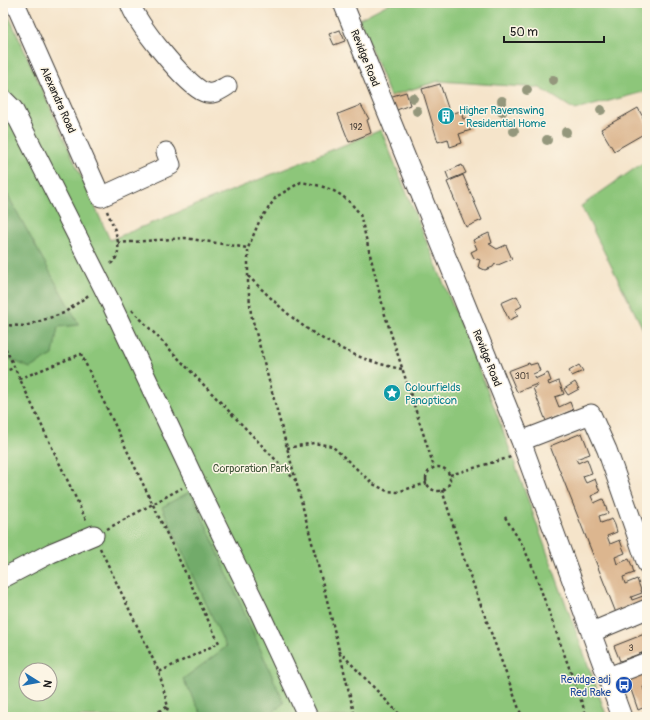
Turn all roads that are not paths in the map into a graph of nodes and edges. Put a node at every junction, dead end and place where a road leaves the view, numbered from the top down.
1 (15, 3) edge
2 (130, 3) edge
3 (343, 3) edge
4 (227, 86) dead end
5 (3, 99) edge
6 (166, 152) dead end
7 (523, 447) junction
8 (94, 535) road end
9 (647, 564) edge
10 (3, 578) edge
11 (647, 609) edge
12 (592, 632) junction
13 (647, 662) edge
14 (608, 677) junction
15 (308, 717) edge
16 (622, 717) edge

1 - 6 street, Alexandra Road
2 - 4 street
3 - 7 street, Revidge Road
5 - 15 street
7 - 9 street
7 - 12 street, Revidge Road
8 - 10 street
11 - 12 street
12 - 14 street, Revidge Road
13 - 14 street
14 - 16 street, Revidge Road

